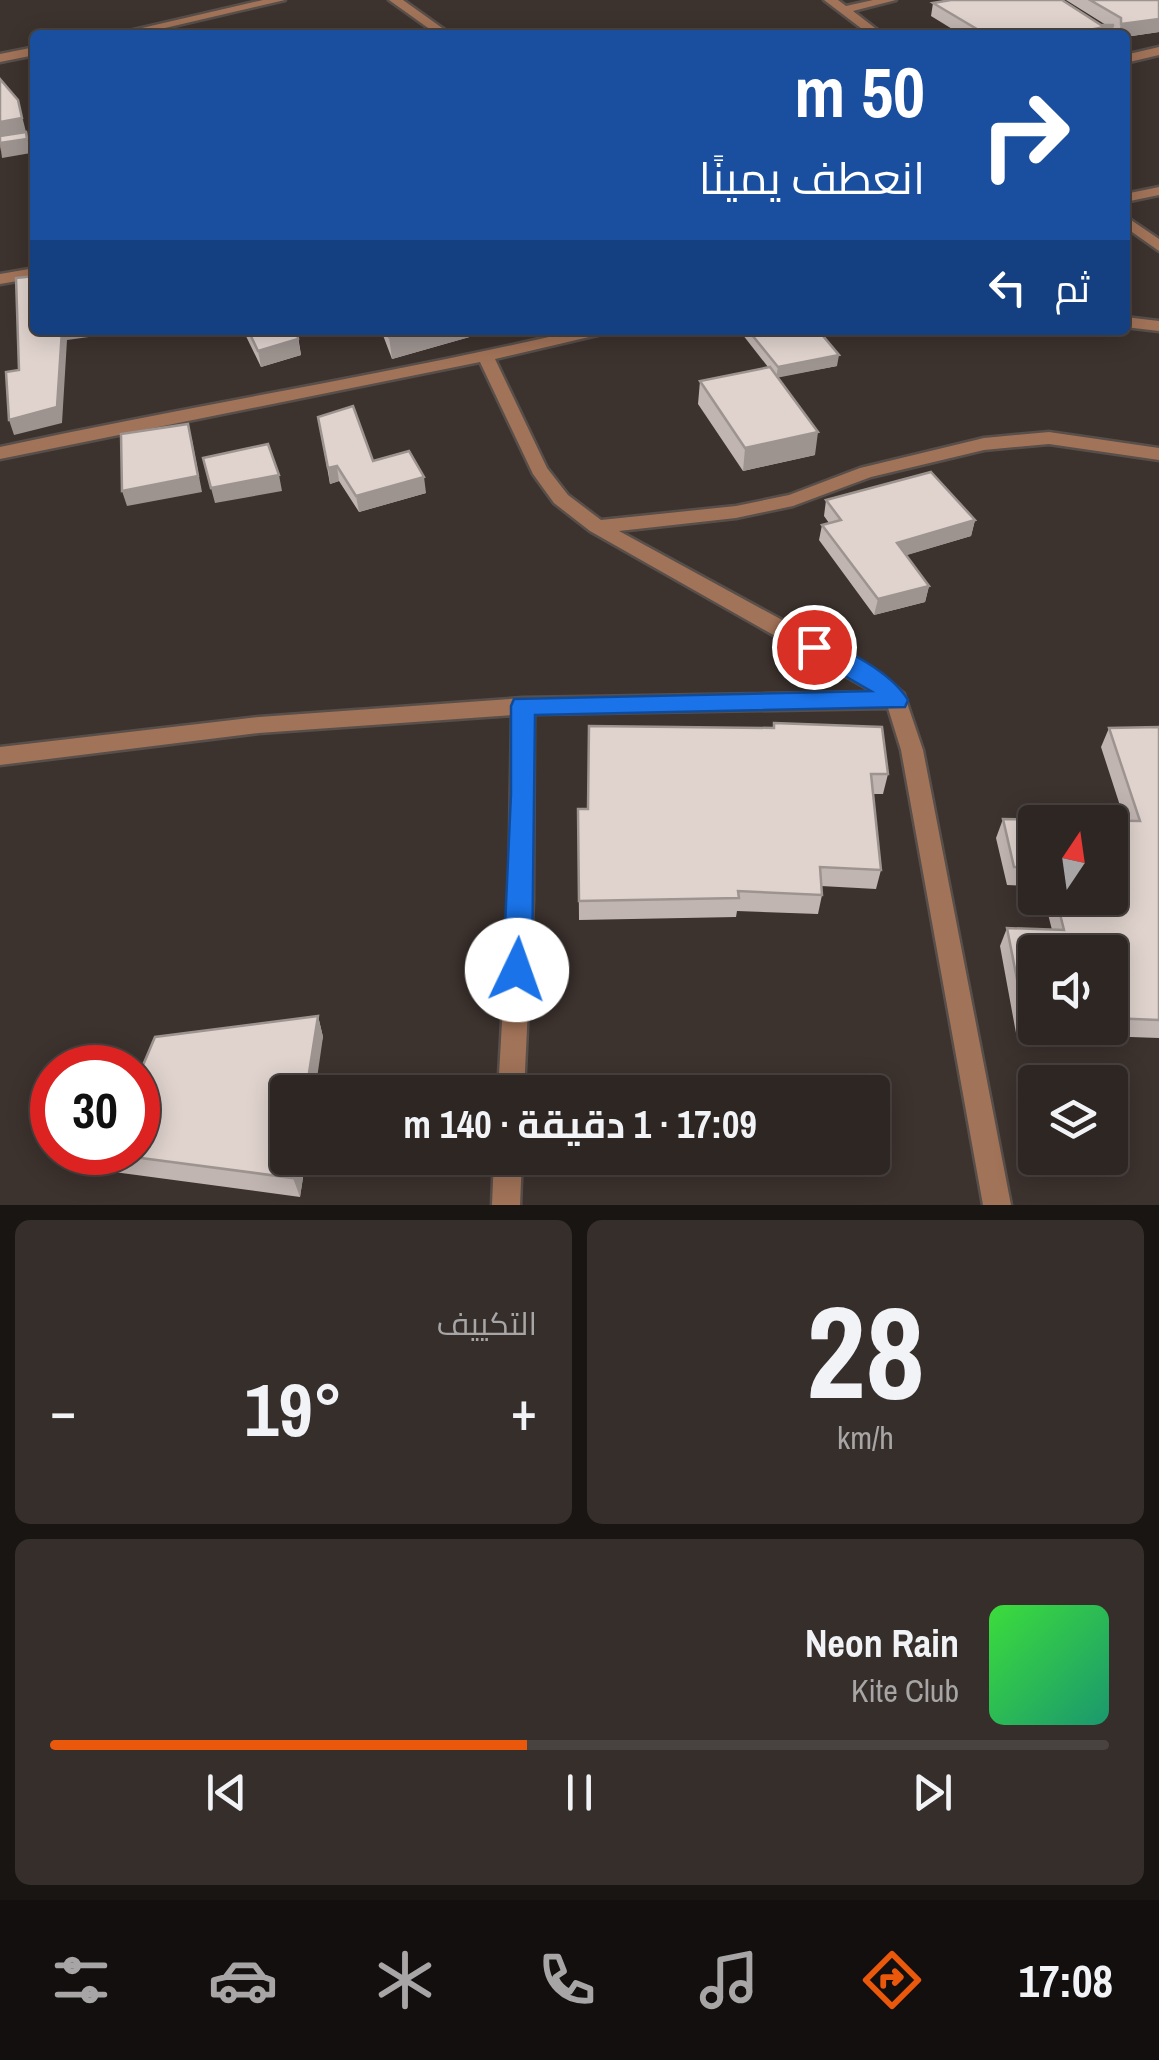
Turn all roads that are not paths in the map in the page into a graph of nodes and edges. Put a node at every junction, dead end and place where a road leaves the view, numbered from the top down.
1 (279, 0) edge
2 (395, 0) edge
3 (830, 0) edge
4 (890, 0) edge
5 (843, 10) junction
6 (141, 30) edge
7 (439, 30) edge
8 (871, 30) edge
9 (1130, 47) edge
10 (30, 52) edge
11 (1159, 52) edge
12 (1142, 54) junction
13 (1130, 57) edge
14 (0, 58) edge
15 (30, 139) edge
16 (0, 144) edge
17 (1159, 190) edge
18 (1130, 197) edge
19 (1130, 224) edge
20 (1159, 246) edge
21 (30, 274) edge
22 (0, 280) edge
23 (1130, 323) edge
24 (1159, 326) edge
25 (580, 335) edge
26 (486, 358) junction
27 (0, 452) edge
28 (1159, 454) edge
29 (597, 526) junction
30 (896, 700) junction
31 (523, 706) junction
32 (0, 756) edge
33 (512, 1075) edge
34 (507, 1175) edge
35 (506, 1205) edge
36 (996, 1205) edge

1 - 6 street
2 - 7 street
3 - 5 street
4 - 5 street
5 - 8 street
9 - 12 street
10 - 14 street
11 - 12 street
12 - 13 street
15 - 16 street
17 - 18 street
19 - 20 street
21 - 22 street
23 - 24 street
25 - 26 street
26 - 27 street
26 - 29 street
28 - 29 street
29 - 30 street
30 - 31 street
30 - 36 street
31 - 32 street
31 - 33 street
34 - 35 street

